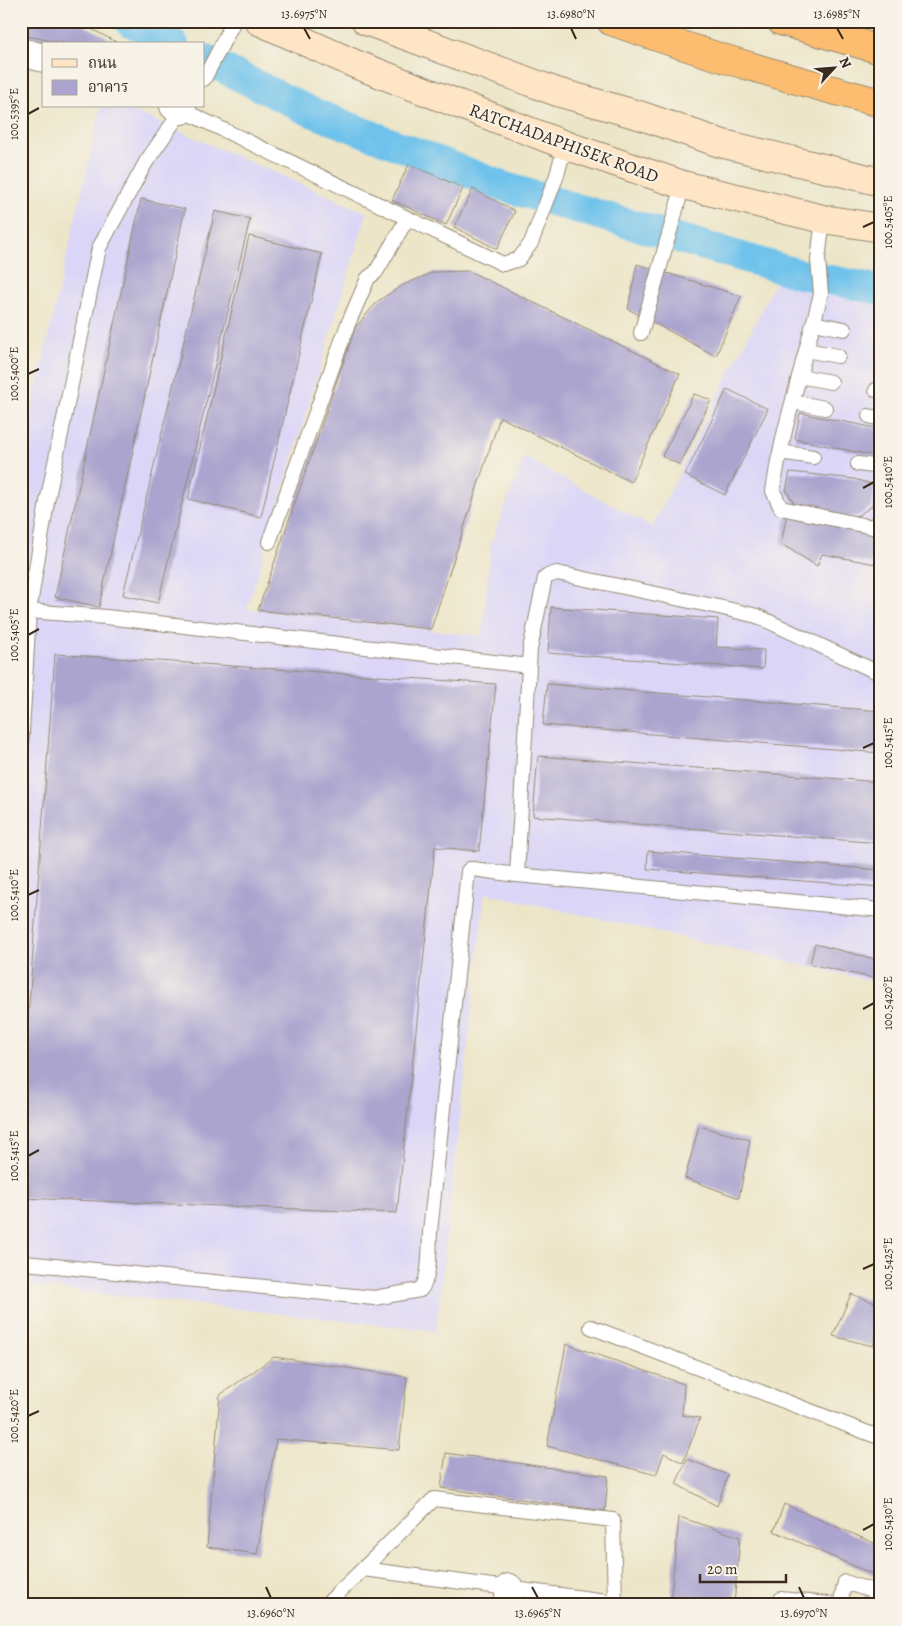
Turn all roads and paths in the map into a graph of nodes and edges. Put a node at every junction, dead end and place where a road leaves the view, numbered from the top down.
1 (234, 21) edge
2 (259, 21) edge
3 (366, 21) edge
4 (611, 21) edge
5 (781, 21) edge
6 (881, 50) edge
7 (21, 52) edge
8 (42, 57) edge
9 (205, 77) edge
10 (881, 103) edge
11 (179, 108) edge
12 (182, 108) edge
13 (565, 145) junction
14 (881, 182) edge
15 (683, 185) junction
16 (407, 219) junction
17 (823, 219) junction
18 (881, 228) edge
19 (813, 323) junction
20 (844, 329) dead end
21 (641, 333) dead end
22 (806, 350) junction
23 (838, 356) dead end
24 (799, 376) junction
25 (832, 382) dead end
26 (792, 402) junction
27 (825, 408) dead end
28 (780, 452) junction
29 (813, 457) dead end
30 (858, 464) dead end
31 (881, 467) edge
32 (881, 519) edge
33 (269, 542) dead end
34 (29, 611) junction
35 (530, 666) junction
36 (881, 674) edge
37 (21, 749) edge
38 (517, 875) junction
39 (881, 910) edge
40 (21, 1261) edge
41 (590, 1326) dead end
42 (881, 1438) edge
43 (363, 1569) junction
44 (881, 1594) edge
45 (509, 1596) edge
46 (615, 1603) edge
47 (326, 1605) edge
48 (780, 1605) edge
49 (838, 1605) edge

1 - 9 lane
2 - 13 main road, RATCHADAPHISEK ROAD
3 - 14 main road
4 - 10 highway
5 - 6 highway
7 - 8 street
11 - 34 lane
12 - 16 lane
13 - 15 main road, RATCHADAPHISEK ROAD
13 - 16 lane
15 - 17 main road, RATCHADAPHISEK ROAD
15 - 21 lane
16 - 33 lane
17 - 18 main road, RATCHADAPHISEK ROAD
17 - 19 lane
19 - 20 lane
19 - 22 lane
22 - 23 lane
22 - 24 lane
24 - 25 lane
24 - 26 lane
26 - 27 lane
26 - 28 lane
28 - 29 lane
28 - 32 lane
30 - 31 lane
34 - 35 lane
34 - 37 lane
35 - 36 lane
35 - 38 lane
38 - 39 lane
38 - 40 lane
41 - 42 lane
43 - 45 lane
43 - 46 lane
43 - 47 lane
44 - 49 lane
45 - 46 lane
48 - 49 lane

